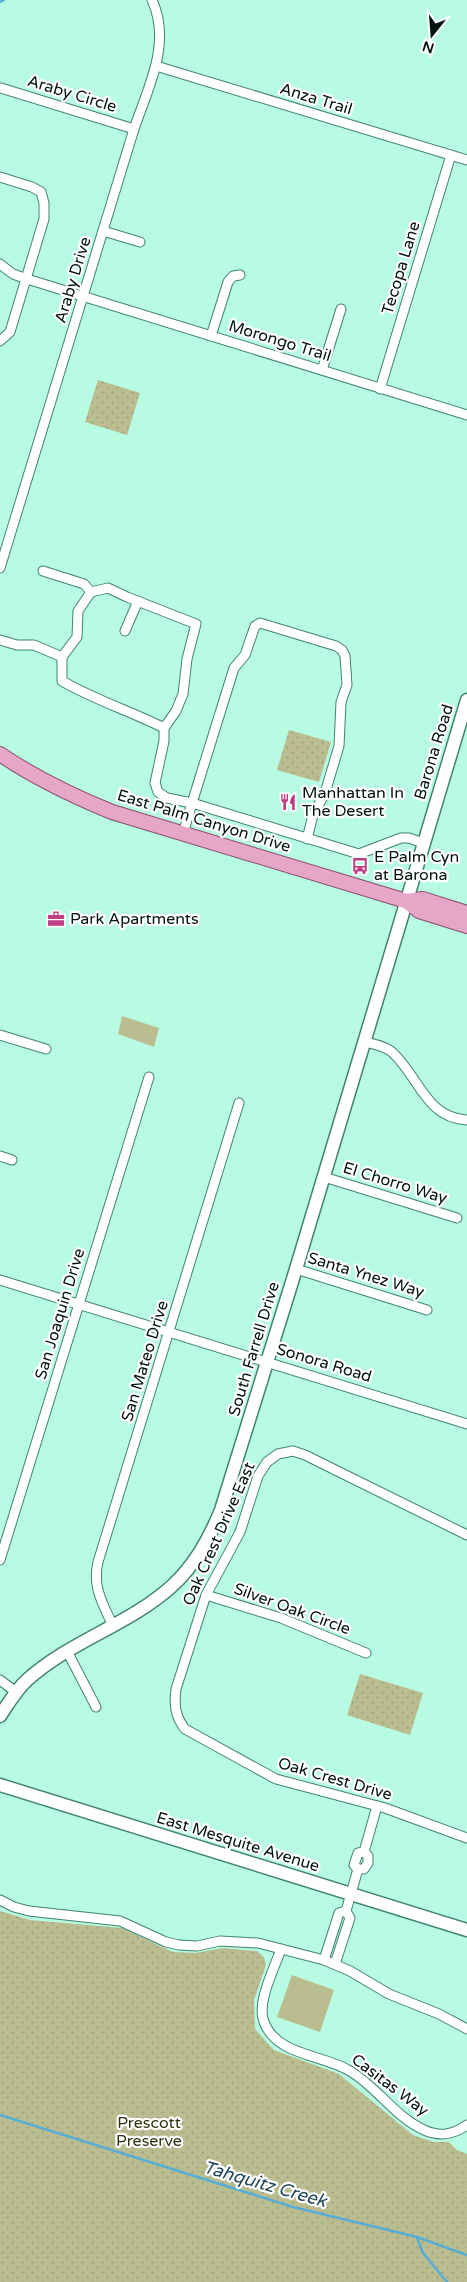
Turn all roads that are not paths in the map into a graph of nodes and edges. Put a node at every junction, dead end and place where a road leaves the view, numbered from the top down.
1 (152, 0) edge
2 (156, 66) junction
3 (1, 88) edge
4 (134, 129) junction
5 (451, 155) junction
6 (467, 160) edge
7 (0, 177) edge
8 (103, 231) junction
9 (140, 242) dead end
10 (0, 264) edge
11 (240, 275) dead end
12 (27, 279) junction
13 (84, 296) junction
14 (341, 308) dead end
15 (211, 336) junction
16 (0, 341) edge
17 (322, 370) junction
18 (380, 389) junction
19 (467, 415) edge
20 (0, 568) edge
21 (43, 571) dead end
22 (91, 592) junction
23 (138, 602) junction
24 (125, 630) dead end
25 (0, 640) edge
26 (62, 657) junction
27 (467, 700) edge
28 (164, 728) junction
29 (0, 754) edge
30 (192, 803) junction
31 (183, 834) junction
32 (307, 839) junction
33 (423, 843) junction
34 (406, 901) junction
35 (467, 913) edge
36 (467, 926) edge
37 (0, 1035) edge
38 (364, 1042) junction
39 (46, 1050) dead end
40 (149, 1076) dead end
41 (239, 1103) dead end
42 (467, 1120) edge
43 (0, 1156) edge
44 (12, 1160) dead end
45 (324, 1177) junction
46 (457, 1218) dead end
47 (296, 1270) junction
48 (0, 1280) edge
49 (79, 1304) junction
50 (427, 1310) dead end
51 (169, 1332) junction
52 (267, 1361) junction
53 (467, 1424) edge
54 (467, 1535) edge
55 (0, 1560) edge
56 (206, 1595) junction
57 (113, 1626) junction
58 (67, 1651) junction
59 (366, 1653) dead end
60 (0, 1680) edge
61 (16, 1692) junction
62 (96, 1707) dead end
63 (0, 1716) edge
64 (176, 1718) joint
65 (0, 1785) edge
66 (377, 1806) junction
67 (467, 1838) edge
68 (350, 1894) junction
69 (0, 1900) edge
70 (346, 1910) junction
71 (467, 1930) edge
72 (281, 1949) junction
73 (324, 1960) junction
74 (335, 1964) junction
75 (467, 2029) edge
76 (467, 2125) edge

1 - 2 street, Araby Drive
2 - 4 street, Araby Drive
2 - 5 street, Anza Trail
3 - 4 street, Araby Circle
4 - 8 street, Araby Drive
5 - 6 street, Anza Trail
5 - 18 street, Tecopa Lane
7 - 12 street
8 - 9 street
8 - 13 street, Araby Drive
10 - 12 street, Morongo Trail
11 - 15 street
12 - 13 street, Morongo Trail
12 - 16 street
13 - 15 street, Morongo Trail
13 - 20 street, Araby Drive
14 - 17 street
15 - 17 street, Morongo Trail
17 - 18 street, Morongo Trail
18 - 19 street, Morongo Trail
21 - 22 street
22 - 23 street
22 - 26 street
23 - 24 street
23 - 28 street
25 - 26 street
26 - 28 street
27 - 33 street, Barona Road
28 - 30 street
29 - 31 main road, East Palm Canyon Drive
30 - 31 street
30 - 32 street
30 - 32 street
31 - 34 main road, East Palm Canyon Drive
32 - 33 street
33 - 34 street, Barona Road
34 - 35 main road, East Palm Canyon Drive
34 - 36 main road, East Palm Canyon Drive
34 - 38 street, South Farrell Drive
37 - 39 street
38 - 42 street
38 - 45 street, South Farrell Drive
40 - 49 street, San Joaquin Drive
41 - 51 street, San Mateo Drive
43 - 44 street
45 - 46 street, El Chorro Way
45 - 47 street, South Farrell Drive
47 - 50 street, Santa Ynez Way
47 - 52 street, South Farrell Drive
48 - 49 street, Sonora Road
49 - 51 street, Sonora Road
49 - 55 street, San Joaquin Drive
51 - 52 street, Sonora Road
51 - 57 street, San Mateo Drive
52 - 53 street, Sonora Road
52 - 57 street, South Farrell Drive
54 - 56 street, Oak Crest Drive East
56 - 59 street, Silver Oak Circle
56 - 64 street, Oak Crest Drive East
57 - 58 street, South Farrell Drive
58 - 61 street, South Farrell Drive
58 - 62 street
60 - 61 street
61 - 63 street, South Farrell Drive
64 - 66 street, Oak Crest Drive
65 - 68 street, East Mesquite Avenue
66 - 67 street, Oak Crest Drive
66 - 68 street
68 - 70 street
68 - 71 street, East Mesquite Avenue
69 - 72 street
70 - 73 street
70 - 74 street
72 - 73 street
72 - 76 street, Casitas Way
73 - 74 street
74 - 75 street

